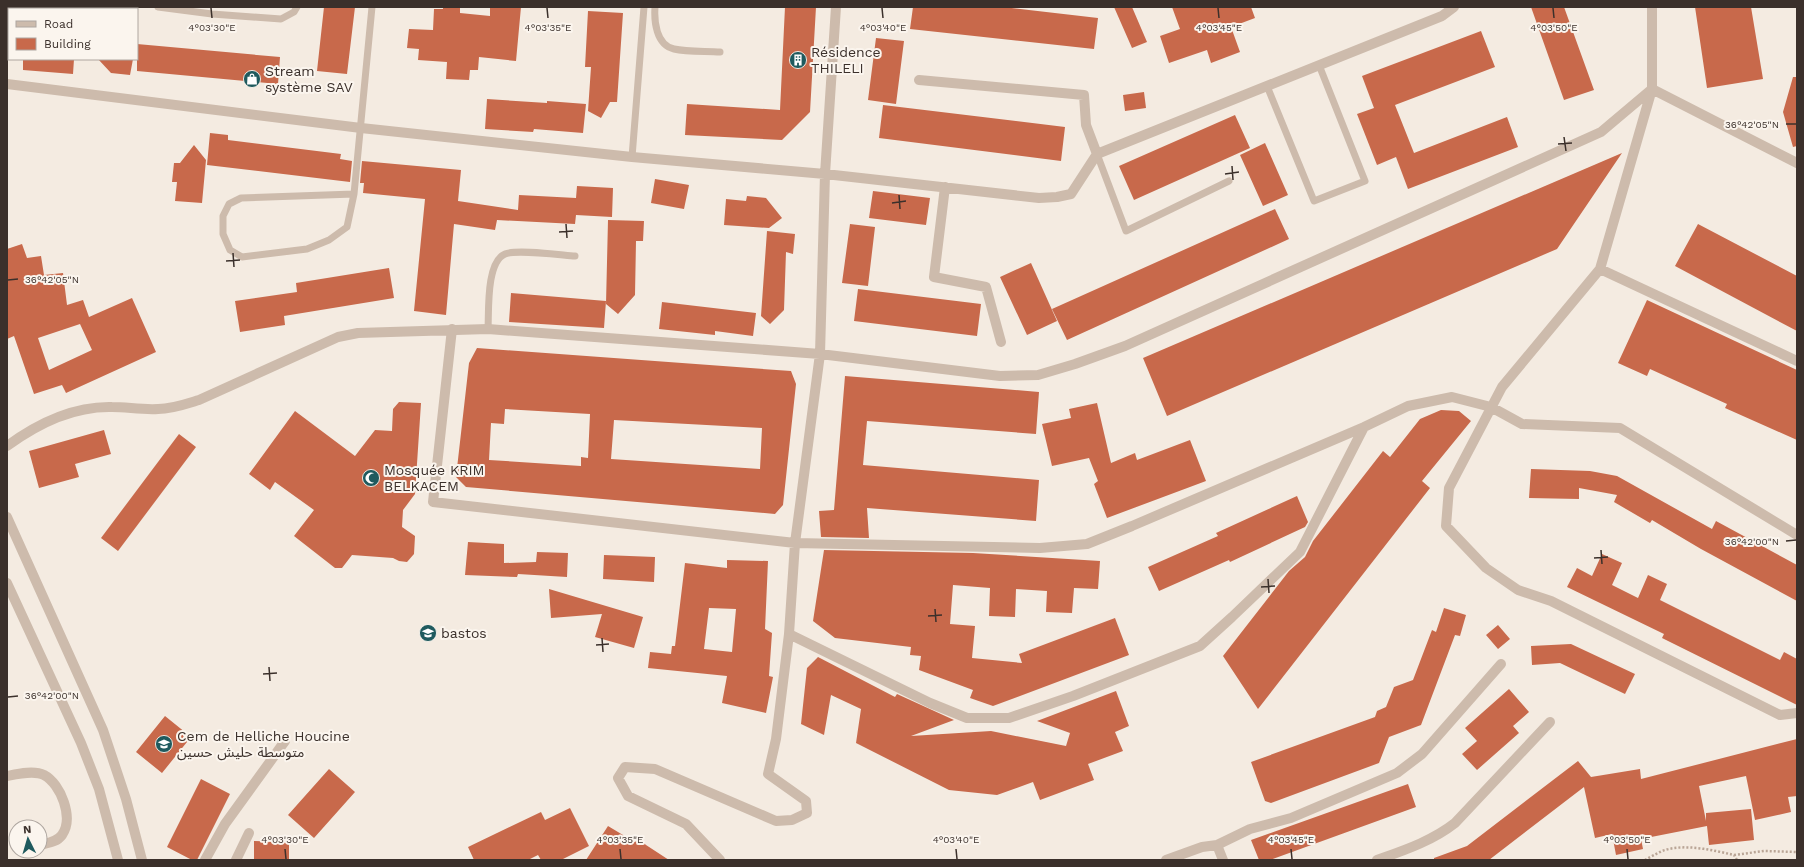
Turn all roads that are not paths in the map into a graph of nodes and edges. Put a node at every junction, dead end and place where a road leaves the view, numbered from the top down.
1 (158, 7) edge
2 (297, 7) edge
3 (372, 7) edge
4 (644, 7) edge
5 (655, 7) edge
6 (836, 7) edge
7 (1454, 7) edge
8 (1652, 7) edge
9 (720, 52) dead end
10 (1319, 65) junction
11 (919, 80) dead end
12 (7, 84) edge
13 (1267, 86) junction
14 (1652, 89) junction
15 (361, 128) junction
16 (1097, 154) junction
17 (632, 157) junction
18 (1797, 163) edge
19 (826, 174) junction
20 (1229, 181) dead end
21 (945, 187) junction
22 (354, 194) junction
23 (575, 256) dead end
24 (1600, 269) junction
25 (452, 329) junction
26 (488, 329) junction
27 (1001, 342) dead end
28 (820, 354) junction
29 (1797, 361) edge
30 (1492, 407) junction
31 (1364, 427) junction
32 (7, 446) edge
33 (7, 518) edge
34 (1797, 535) edge
35 (795, 543) junction
36 (7, 583) edge
37 (789, 634) junction
38 (1501, 664) dead end
39 (1797, 713) edge
40 (1550, 722) dead end
41 (285, 741) dead end
42 (7, 776) edge
43 (249, 833) dead end
44 (48, 842) edge
45 (1216, 845) junction
46 (118, 860) edge
47 (142, 860) edge
48 (206, 860) edge
49 (236, 860) edge
50 (720, 860) edge
51 (1166, 860) edge
52 (1223, 860) edge
53 (1377, 860) edge

1 - 2 lane
3 - 15 lane
4 - 17 lane
5 - 9 lane
6 - 19 street
7 - 10 street
8 - 14 street
10 - 13 street
10 - 13 lane
11 - 16 street
12 - 15 street
13 - 16 street
14 - 18 street
14 - 24 street
14 - 28 street
15 - 17 street
15 - 22 lane
16 - 20 lane
16 - 21 street
17 - 19 street
19 - 21 street
19 - 28 street
21 - 27 street
22 - 22 lane
23 - 26 lane
24 - 29 street
24 - 30 street
25 - 26 street
25 - 32 street
25 - 35 street
26 - 28 street
28 - 35 street
30 - 31 street
30 - 34 street
30 - 39 street
31 - 35 street
31 - 37 street
33 - 47 street
35 - 37 street
36 - 46 street
37 - 50 street
38 - 45 street
40 - 53 street
41 - 48 street
42 - 44 street
43 - 49 street
45 - 51 street
45 - 52 street

